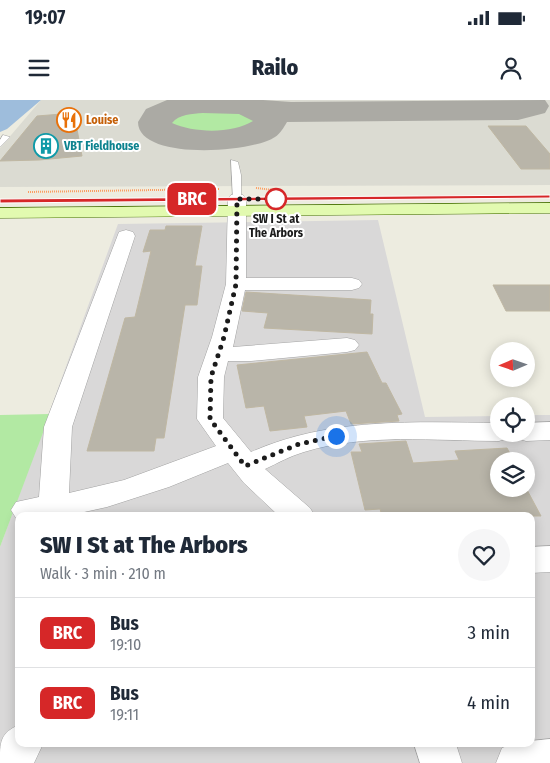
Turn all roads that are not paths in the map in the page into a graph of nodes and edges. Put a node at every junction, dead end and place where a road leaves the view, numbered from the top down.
1 (6, 137) dead end
2 (0, 145) edge
3 (234, 162) dead end
4 (550, 196) edge
5 (0, 201) edge
6 (237, 205) junction
7 (550, 208) edge
8 (0, 213) edge
9 (126, 236) dead end
10 (236, 284) junction
11 (352, 284) dead end
12 (347, 345) dead end
13 (219, 354) junction
14 (550, 431) edge
15 (490, 432) edge
16 (535, 432) edge
17 (239, 458) junction
18 (295, 512) edge
19 (550, 559) edge
20 (535, 560) edge
21 (20, 747) edge
22 (436, 747) edge
23 (550, 760) edge
24 (9, 763) edge
25 (441, 763) edge
26 (517, 763) edge

1 - 2 lane
3 - 6 lane
4 - 6 main road
5 - 6 main road
6 - 7 main road
6 - 8 main road
6 - 10 street
9 - 17 street
10 - 11 street
10 - 13 street
12 - 13 street
13 - 17 street
14 - 16 street
15 - 17 street
17 - 18 street
19 - 20 street
21 - 24 street
22 - 25 street
23 - 26 street

